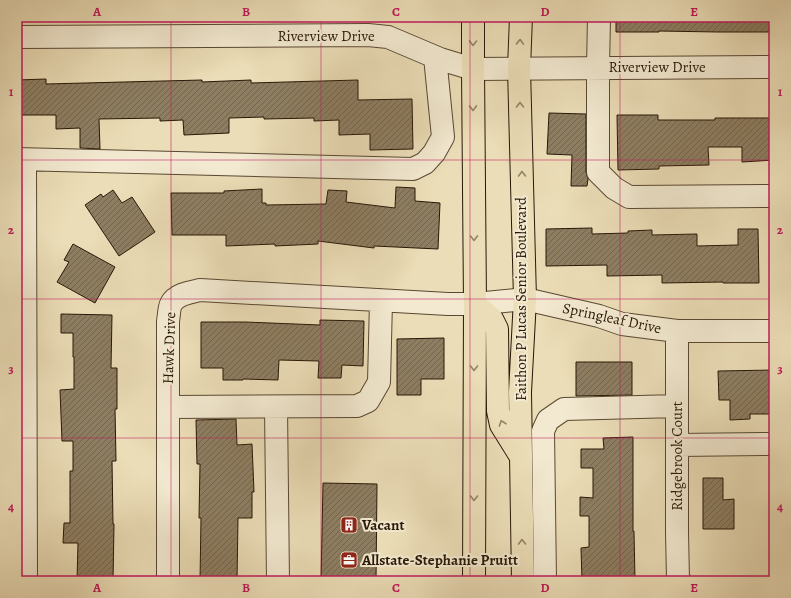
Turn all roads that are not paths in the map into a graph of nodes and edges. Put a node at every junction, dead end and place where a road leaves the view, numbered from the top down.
1 (473, 17) edge
2 (521, 17) edge
3 (599, 17) edge
4 (377, 26) edge
5 (17, 37) edge
6 (436, 57) junction
7 (774, 67) edge
8 (519, 68) junction
9 (598, 68) junction
10 (473, 69) junction
11 (21, 159) edge
12 (774, 196) edge
13 (525, 299) junction
14 (381, 301) junction
15 (475, 304) junction
16 (677, 331) junction
17 (774, 331) edge
18 (677, 406) junction
19 (168, 407) junction
20 (276, 407) junction
21 (774, 444) edge
22 (677, 445) junction
23 (521, 457) junction
24 (26, 581) edge
25 (168, 581) edge
26 (278, 581) edge
27 (474, 581) edge
28 (522, 581) edge
29 (544, 581) edge
30 (680, 581) edge

1 -> 10 main road
8 -> 2 main road, Faithon P Lucas Senior Boulevard
3 - 9 street
4 - 5 street, Riverview Drive
4 - 6 street, Riverview Drive
6 - 10 street, Riverview Drive
6 - 11 street
7 - 9 street, Riverview Drive
8 - 9 street, Riverview Drive
8 - 10 street, Riverview Drive
13 -> 8 main road, Faithon P Lucas Senior Boulevard
9 - 12 street
10 -> 15 main road
11 - 24 street
13 - 15 street, Springleaf Drive
13 - 16 street, Springleaf Drive
13 - 23 main road, Faithon P Lucas Senior Boulevard
14 - 15 street, Hawk Drive
14 - 19 street, Hawk Drive
14 - 20 street
23 -> 15 main road
15 -> 27 main road
16 - 17 street, Springleaf Drive
16 - 18 street, Ridgebrook Court
18 - 22 street, Ridgebrook Court
18 - 29 street
19 - 20 street
19 - 25 street, Hawk Drive
20 - 26 street
21 - 22 street
22 - 30 street, Ridgebrook Court
28 -> 23 main road, Faithon P Lucas Senior Boulevard

